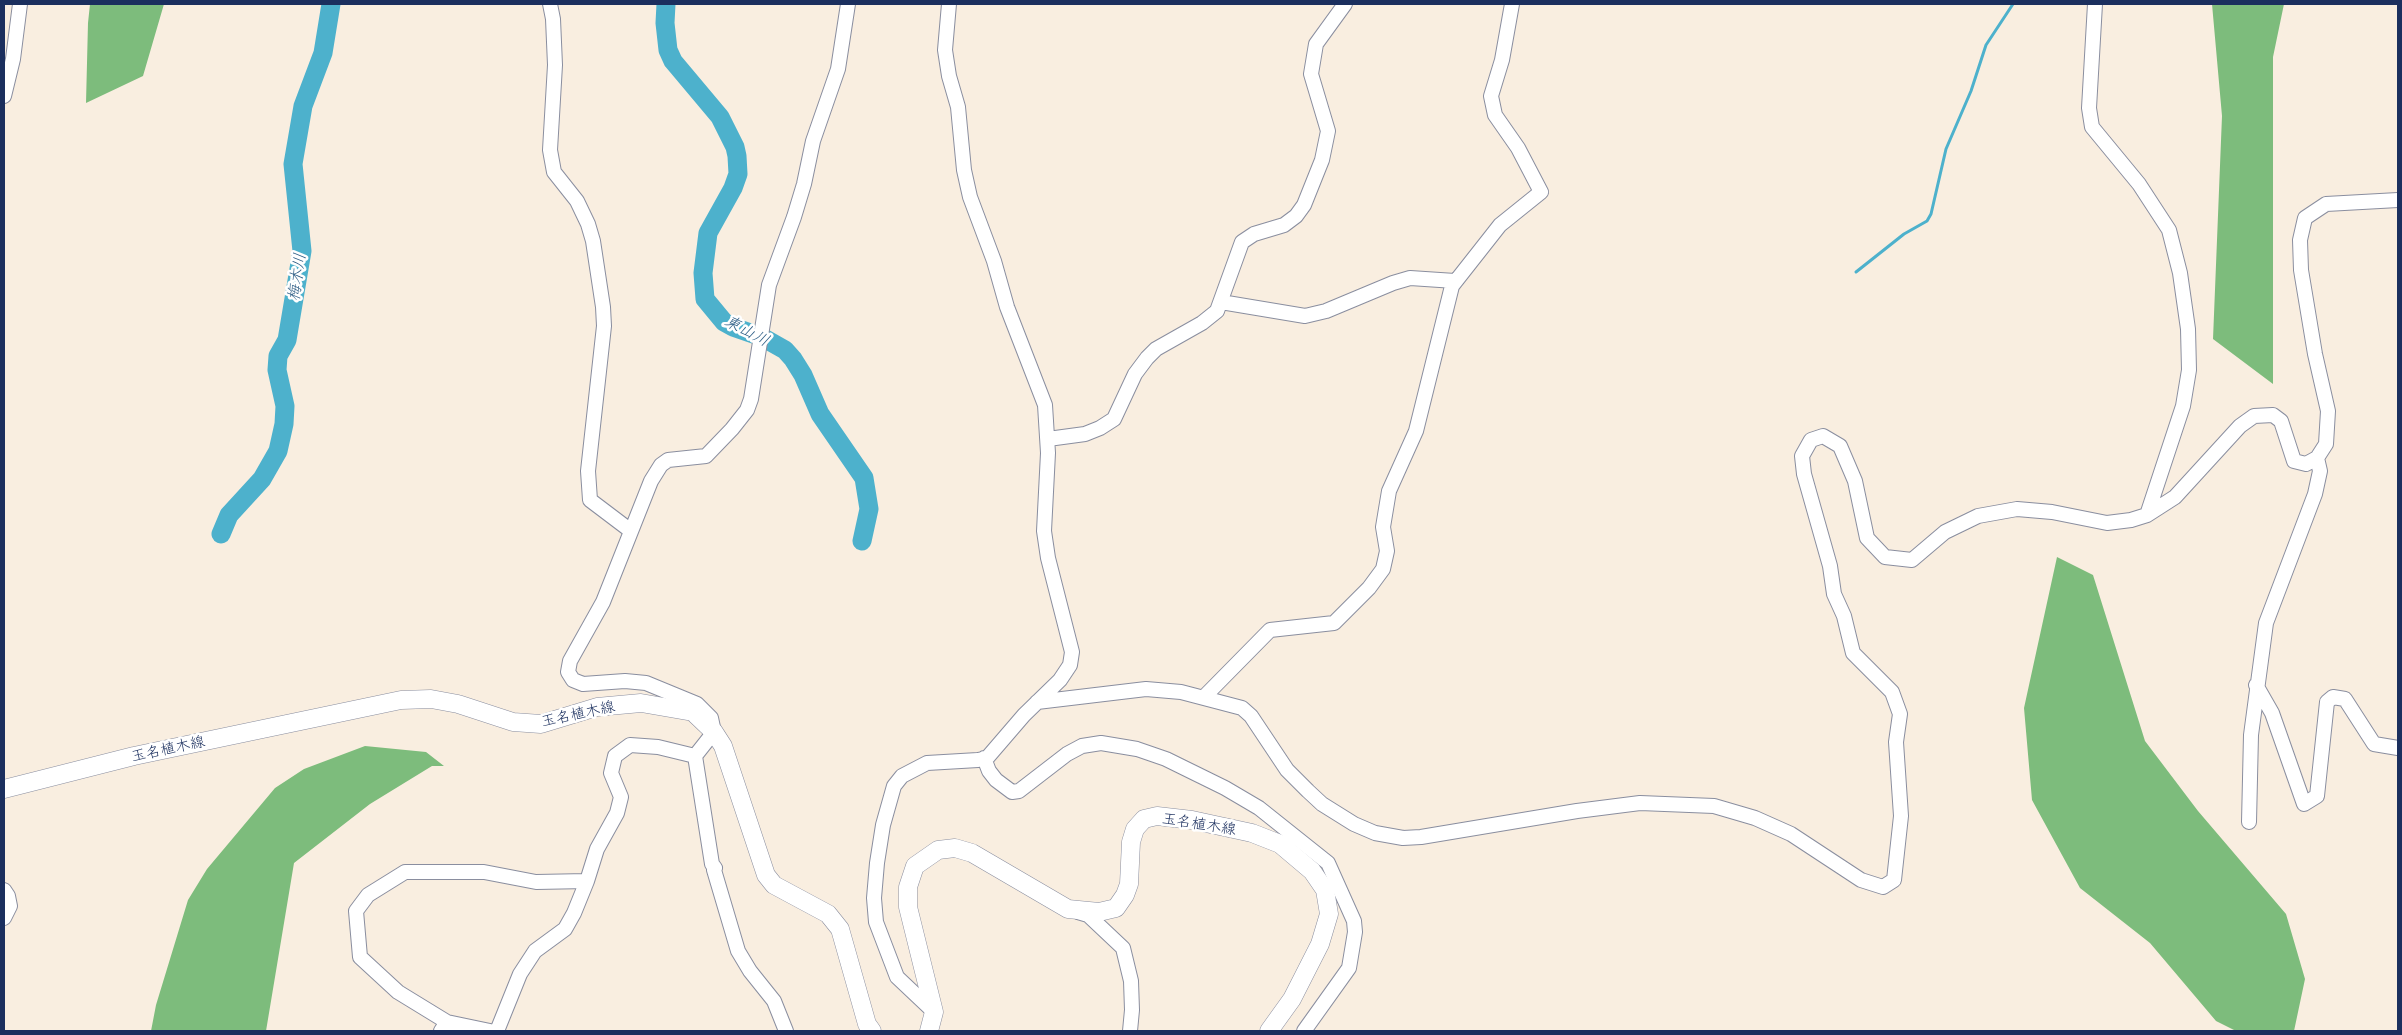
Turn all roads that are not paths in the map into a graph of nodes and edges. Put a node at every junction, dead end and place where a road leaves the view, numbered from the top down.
1 (20, 4) edge
2 (550, 4) edge
3 (848, 4) edge
4 (949, 4) edge
5 (1345, 4) edge
6 (1512, 4) edge
7 (2095, 4) edge
8 (4, 96) edge
9 (2398, 200) edge
10 (1456, 281) junction
11 (1221, 302) junction
12 (1048, 439) junction
13 (2317, 458) junction
14 (2147, 515) junction
15 (631, 531) junction
16 (2256, 685) junction
17 (1204, 697) junction
18 (1037, 702) junction
19 (714, 732) junction
20 (2398, 748) edge
21 (695, 756) junction
22 (984, 758) junction
23 (4, 789) edge
24 (2249, 822) dead end
25 (587, 881) junction
26 (4, 890) edge
27 (1068, 909) junction
28 (4, 918) edge
29 (934, 1012) junction
30 (444, 1026) edge
31 (490, 1031) edge
32 (497, 1031) edge
33 (786, 1031) edge
34 (872, 1031) edge
35 (929, 1031) edge
36 (1130, 1031) edge
37 (1269, 1031) edge
38 (1304, 1031) edge

1 - 8 street
2 - 15 street
3 - 15 street
4 - 12 street
5 - 11 street
6 - 10 street
7 - 14 street
9 - 13 street
10 - 11 street
10 - 17 street
11 - 12 street
12 - 18 street
13 - 14 street
13 - 16 street
14 - 17 street
15 - 19 street
16 - 20 street
16 - 24 street
17 - 18 street
18 - 22 street
19 - 21 street
19 - 23 main road, 玉名植木線
19 - 34 main road, 玉名植木線
21 - 25 street
21 - 33 street
22 - 29 street
22 - 38 street
25 - 30 street
25 - 32 street
26 - 28 street
27 - 29 main road, 玉名植木線
27 - 36 street
27 - 37 main road, 玉名植木線
29 - 35 main road, 玉名植木線
30 - 31 street

